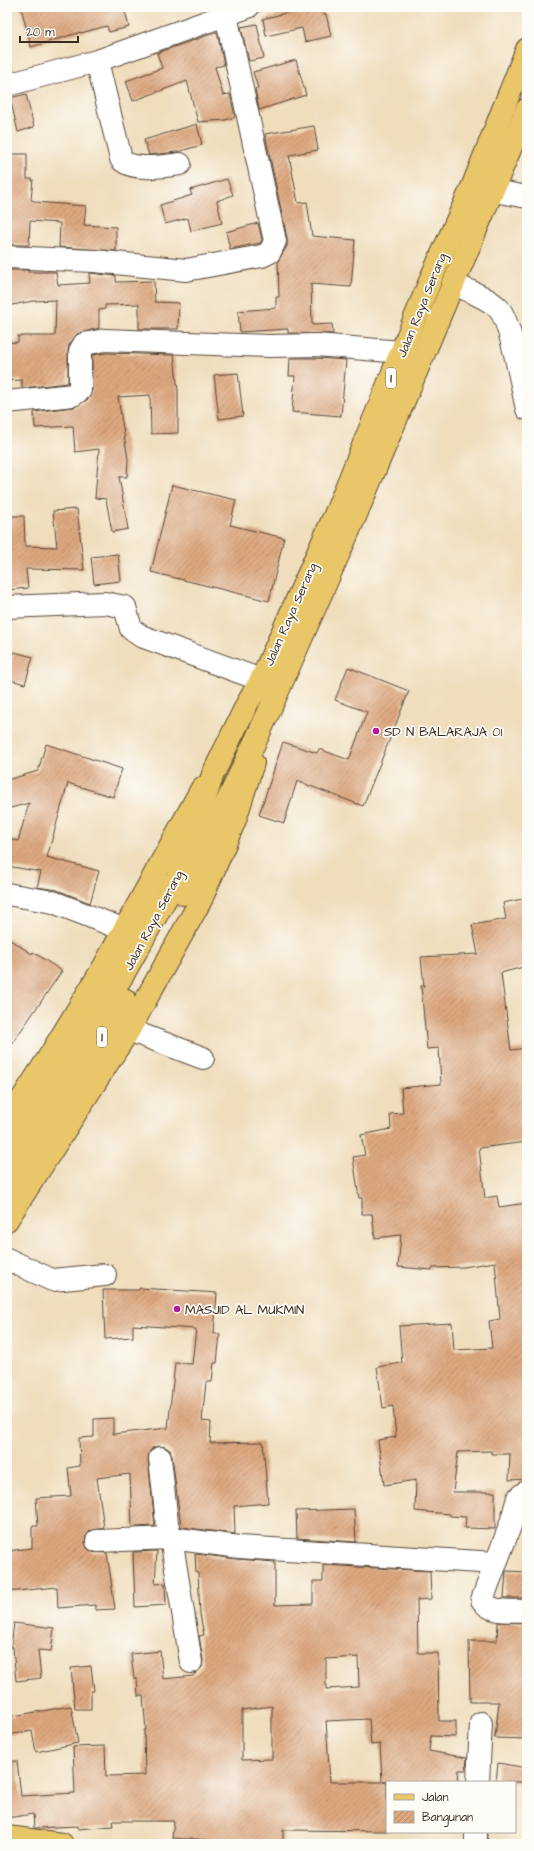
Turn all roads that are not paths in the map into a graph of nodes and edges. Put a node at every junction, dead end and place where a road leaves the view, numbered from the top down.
1 (247, 7) edge
2 (226, 15) junction
3 (525, 57) edge
4 (97, 61) junction
5 (7, 85) edge
6 (527, 109) edge
7 (180, 164) dead end
8 (483, 188) junction
9 (527, 198) edge
10 (7, 257) edge
11 (432, 276) junction
12 (453, 284) junction
13 (402, 352) junction
14 (7, 402) edge
15 (527, 409) edge
16 (7, 607) edge
17 (261, 680) junction
18 (247, 704) junction
19 (267, 716) junction
20 (185, 879) junction
21 (7, 894) edge
22 (125, 930) junction
23 (129, 1030) junction
24 (203, 1058) dead end
25 (7, 1122) edge
26 (7, 1155) edge
27 (7, 1187) edge
28 (7, 1220) edge
29 (7, 1259) edge
30 (105, 1275) dead end
31 (160, 1458) dead end
32 (527, 1491) edge
33 (171, 1538) junction
34 (97, 1541) dead end
35 (496, 1563) junction
36 (527, 1611) edge
37 (190, 1662) dead end
38 (481, 1723) dead end
39 (478, 1781) edge
40 (476, 1833) edge
41 (9, 1839) edge
42 (62, 1844) edge
43 (476, 1844) edge

1 - 2 street
2 - 4 street
2 - 10 street
3 - 8 main road, Jalan Raya Serang / 1
4 - 5 street
4 - 7 street
6 - 8 main road, Jalan Raya Serang / 1
8 - 9 street
8 - 11 main road, Jalan Raya Serang / 1
8 - 12 main road, Jalan Raya Serang / 1
11 - 12 main road
11 - 13 main road, Jalan Raya Serang / 1
12 - 15 street
12 - 19 main road, Jalan Raya Serang / 1
13 - 14 street
13 - 17 main road, Jalan Raya Serang / 1
16 - 17 street
17 - 18 main road, Jalan Raya Serang / 1
18 - 20 main road, Jalan Raya Serang / 1
18 - 22 main road
19 - 20 main road, Jalan Raya Serang / 1
19 - 23 main road
20 - 26 main road, Jalan Raya Serang / 1
20 - 27 main road, Jalan Raya Serang / 1
21 - 22 street
22 - 25 main road
23 - 24 street
23 - 28 main road
29 - 30 street
31 - 33 street
32 - 35 street
33 - 34 street
33 - 35 street
33 - 37 street
35 - 36 street
38 - 39 street
40 - 43 street
41 - 42 main road

